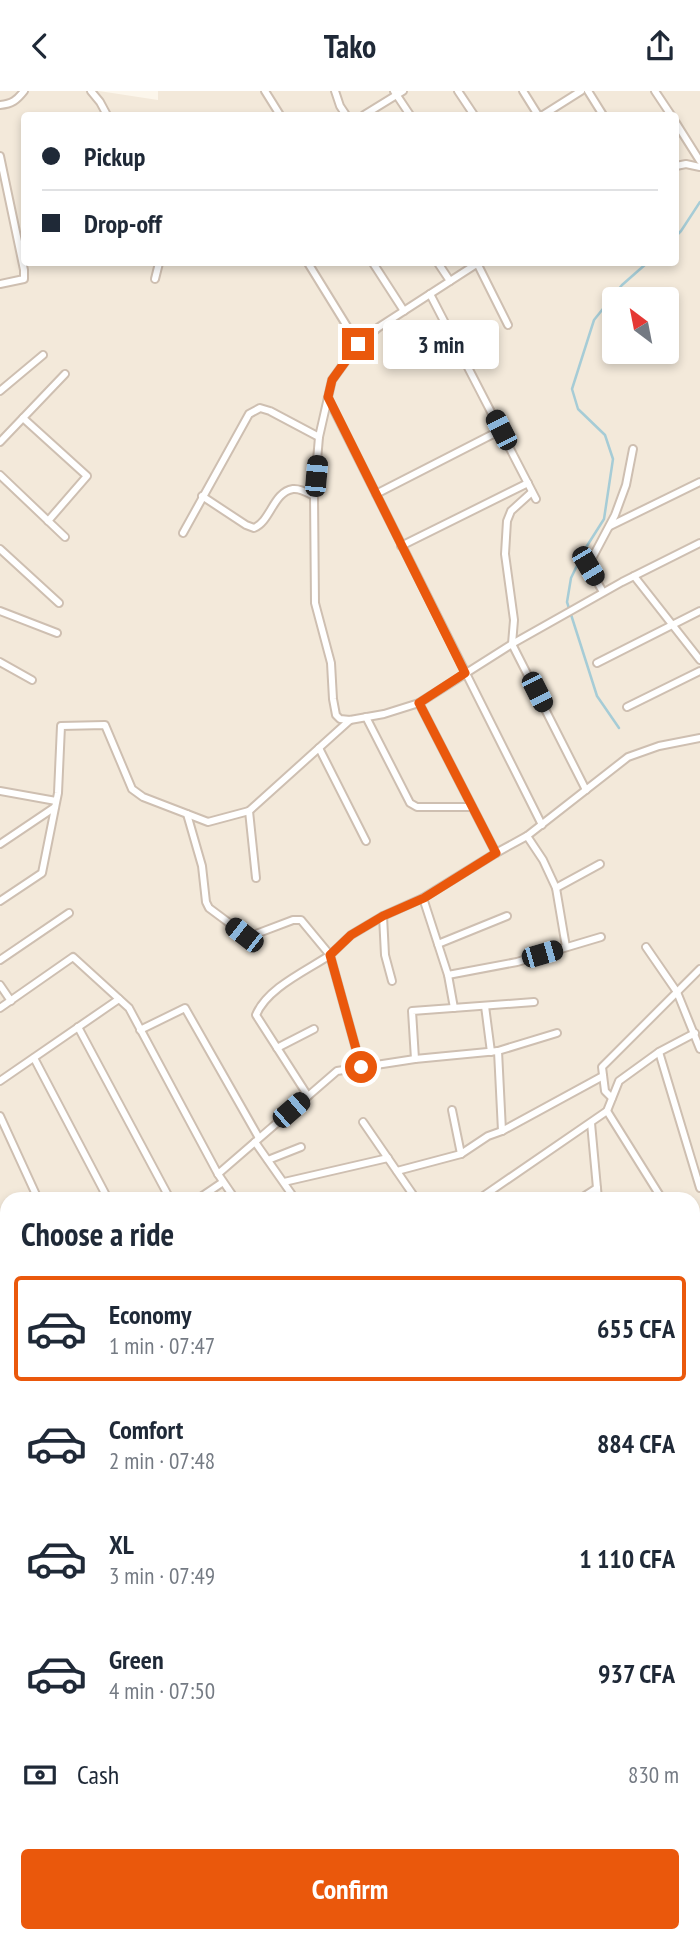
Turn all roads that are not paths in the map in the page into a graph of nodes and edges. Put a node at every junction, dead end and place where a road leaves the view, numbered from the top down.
1 (24, 91) edge
2 (91, 91) edge
3 (265, 91) edge
4 (335, 91) edge
5 (458, 91) edge
6 (523, 91) edge
7 (581, 91) edge
8 (588, 91) edge
9 (655, 91) edge
10 (398, 92) edge
11 (0, 105) edge
12 (105, 112) edge
13 (279, 112) edge
14 (344, 112) edge
15 (368, 112) edge
16 (408, 112) edge
17 (472, 112) edge
18 (539, 112) edge
19 (546, 112) edge
20 (601, 112) edge
21 (669, 112) edge
22 (679, 128) edge
23 (0, 156) edge
24 (700, 161) edge
25 (679, 165) edge
26 (700, 167) edge
27 (3, 188) edge
28 (21, 258) edge
29 (23, 266) edge
30 (158, 266) edge
31 (313, 266) edge
32 (375, 266) edge
33 (440, 266) edge
34 (473, 266) edge
35 (479, 266) edge
36 (155, 279) dead end
37 (450, 281) junction
38 (0, 284) edge
39 (430, 294) junction
40 (404, 311) junction
41 (508, 325) dead end
42 (358, 344) junction
43 (43, 355) dead end
44 (65, 374) dead end
45 (0, 391) edge
46 (328, 397) junction
47 (23, 418) junction
48 (501, 430) junction
49 (319, 437) junction
50 (0, 442) edge
51 (633, 449) dead end
52 (0, 475) edge
53 (700, 482) edge
54 (528, 483) junction
55 (532, 492) junction
56 (376, 494) junction
57 (202, 496) junction
58 (314, 496) junction
59 (536, 499) dead end
60 (48, 521) junction
61 (610, 526) junction
62 (183, 533) dead end
63 (65, 537) dead end
64 (700, 543) edge
65 (401, 545) junction
66 (0, 549) edge
67 (634, 576) junction
68 (603, 592) junction
69 (59, 603) dead end
70 (0, 611) edge
71 (700, 611) edge
72 (673, 625) junction
73 (57, 633) dead end
74 (512, 643) junction
75 (700, 660) edge
76 (0, 661) edge
77 (597, 663) dead end
78 (700, 671) edge
79 (465, 673) junction
80 (33, 680) dead end
81 (419, 703) junction
82 (627, 707) dead end
83 (366, 717) junction
84 (350, 720) junction
85 (700, 738) edge
86 (319, 748) junction
87 (586, 790) junction
88 (0, 791) edge
89 (56, 804) junction
90 (472, 807) junction
91 (250, 811) junction
92 (187, 814) junction
93 (542, 825) junction
94 (527, 836) junction
95 (366, 841) dead end
96 (0, 844) edge
97 (496, 853) junction
98 (600, 864) dead end
99 (256, 878) dead end
100 (556, 888) junction
101 (424, 898) junction
102 (0, 901) edge
103 (69, 913) dead end
104 (383, 916) junction
105 (507, 916) dead end
106 (601, 937) dead end
107 (438, 944) junction
108 (566, 947) junction
109 (646, 947) dead end
110 (330, 955) junction
111 (0, 960) edge
112 (700, 969) edge
113 (448, 975) junction
114 (391, 981) dead end
115 (0, 985) edge
116 (677, 992) junction
117 (119, 999) junction
118 (11, 1001) junction
119 (534, 1002) dead end
120 (485, 1006) junction
121 (0, 1008) edge
122 (454, 1008) junction
123 (78, 1027) junction
124 (314, 1029) dead end
125 (140, 1030) junction
126 (695, 1033) junction
127 (557, 1034) dead end
128 (277, 1048) junction
129 (700, 1049) edge
130 (494, 1051) junction
131 (659, 1052) junction
132 (34, 1058) junction
133 (415, 1059) junction
134 (361, 1067) junction
135 (603, 1076) junction
136 (0, 1081) edge
137 (308, 1096) junction
138 (612, 1098) junction
139 (452, 1110) dead end
140 (607, 1111) junction
141 (0, 1116) edge
142 (363, 1122) dead end
143 (591, 1123) junction
144 (502, 1131) junction
145 (257, 1140) junction
146 (301, 1147) dead end
147 (461, 1154) junction
148 (388, 1158) junction
149 (268, 1160) junction
150 (397, 1171) junction
151 (218, 1174) junction
152 (223, 1182) junction
153 (284, 1182) junction
154 (597, 1188) junction
155 (700, 1188) edge
156 (35, 1192) edge
157 (104, 1192) edge
158 (166, 1192) edge
159 (208, 1192) edge
160 (229, 1192) edge
161 (290, 1192) edge
162 (411, 1192) edge
163 (489, 1192) edge
164 (591, 1192) edge
165 (597, 1192) edge
166 (658, 1192) edge

1 - 11 street
2 - 12 street
3 - 13 street
4 - 14 street
5 - 17 street
6 - 18 street
7 - 19 street
8 - 20 street
9 - 21 street
10 - 15 street
10 - 16 street
22 - 24 street
23 - 27 street
25 - 26 street
27 - 28 street
29 - 38 street
30 - 36 street
31 - 42 street
32 - 40 street
33 - 37 street
34 - 37 street
35 - 41 street
37 - 39 street
39 - 40 street
39 - 48 street
40 - 42 street
42 - 46 street
43 - 45 street
44 - 47 street
46 - 49 street
46 - 56 street
47 - 50 street
47 - 60 street
48 - 54 street
48 - 56 street
49 - 57 street
49 - 58 street
51 - 61 street
52 - 60 street
53 - 61 street
54 - 55 street
54 - 65 street
55 - 59 street
55 - 74 street
56 - 65 street
57 - 58 street
57 - 62 street
58 - 84 street
60 - 63 street
61 - 68 street
64 - 67 street
65 - 79 street
66 - 69 street
67 - 68 street
67 - 72 street
68 - 74 street
70 - 73 street
71 - 72 street
72 - 75 street
72 - 77 street
74 - 79 street
74 - 87 street
76 - 80 street
78 - 82 street
79 - 81 street
79 - 93 street
81 - 83 street
81 - 90 street
83 - 84 street
83 - 90 street
84 - 86 street
85 - 87 street
86 - 91 street
86 - 95 street
87 - 93 street
88 - 89 street
89 - 92 street
89 - 96 street
89 - 102 street
90 - 97 street
91 - 92 street
91 - 99 street
92 - 110 street
93 - 94 street
94 - 97 street
94 - 100 street
97 - 101 street
98 - 100 street
100 - 108 street
101 - 104 street
101 - 107 street
103 - 111 street
104 - 110 street
104 - 114 street
105 - 107 street
106 - 108 street
107 - 113 street
108 - 113 street
109 - 116 street
110 - 128 street
110 - 134 street
112 - 116 street
113 - 122 street
115 - 118 street
116 - 126 street
116 - 135 street
117 - 118 street
117 - 123 street
117 - 125 street
118 - 121 street
119 - 120 street
120 - 122 street
120 - 130 street
122 - 133 street
123 - 132 street
123 - 158 street
124 - 128 street
125 - 145 street
125 - 151 street
126 - 129 street
126 - 131 street
127 - 130 street
128 - 137 street
130 - 133 street
130 - 144 street
131 - 138 street
131 - 155 street
132 - 136 street
132 - 157 street
133 - 134 street
134 - 137 street
135 - 138 street
135 - 144 street
137 - 145 street
138 - 140 street
139 - 147 street
140 - 143 street
140 - 166 street
141 - 156 street
142 - 148 street
143 - 154 street
143 - 163 street
144 - 147 street
145 - 149 street
145 - 151 street
146 - 149 street
147 - 150 street
148 - 150 street
148 - 153 street
149 - 153 street
150 - 162 street
151 - 152 street
152 - 159 street
152 - 160 street
153 - 161 street
154 - 164 street
154 - 165 street

